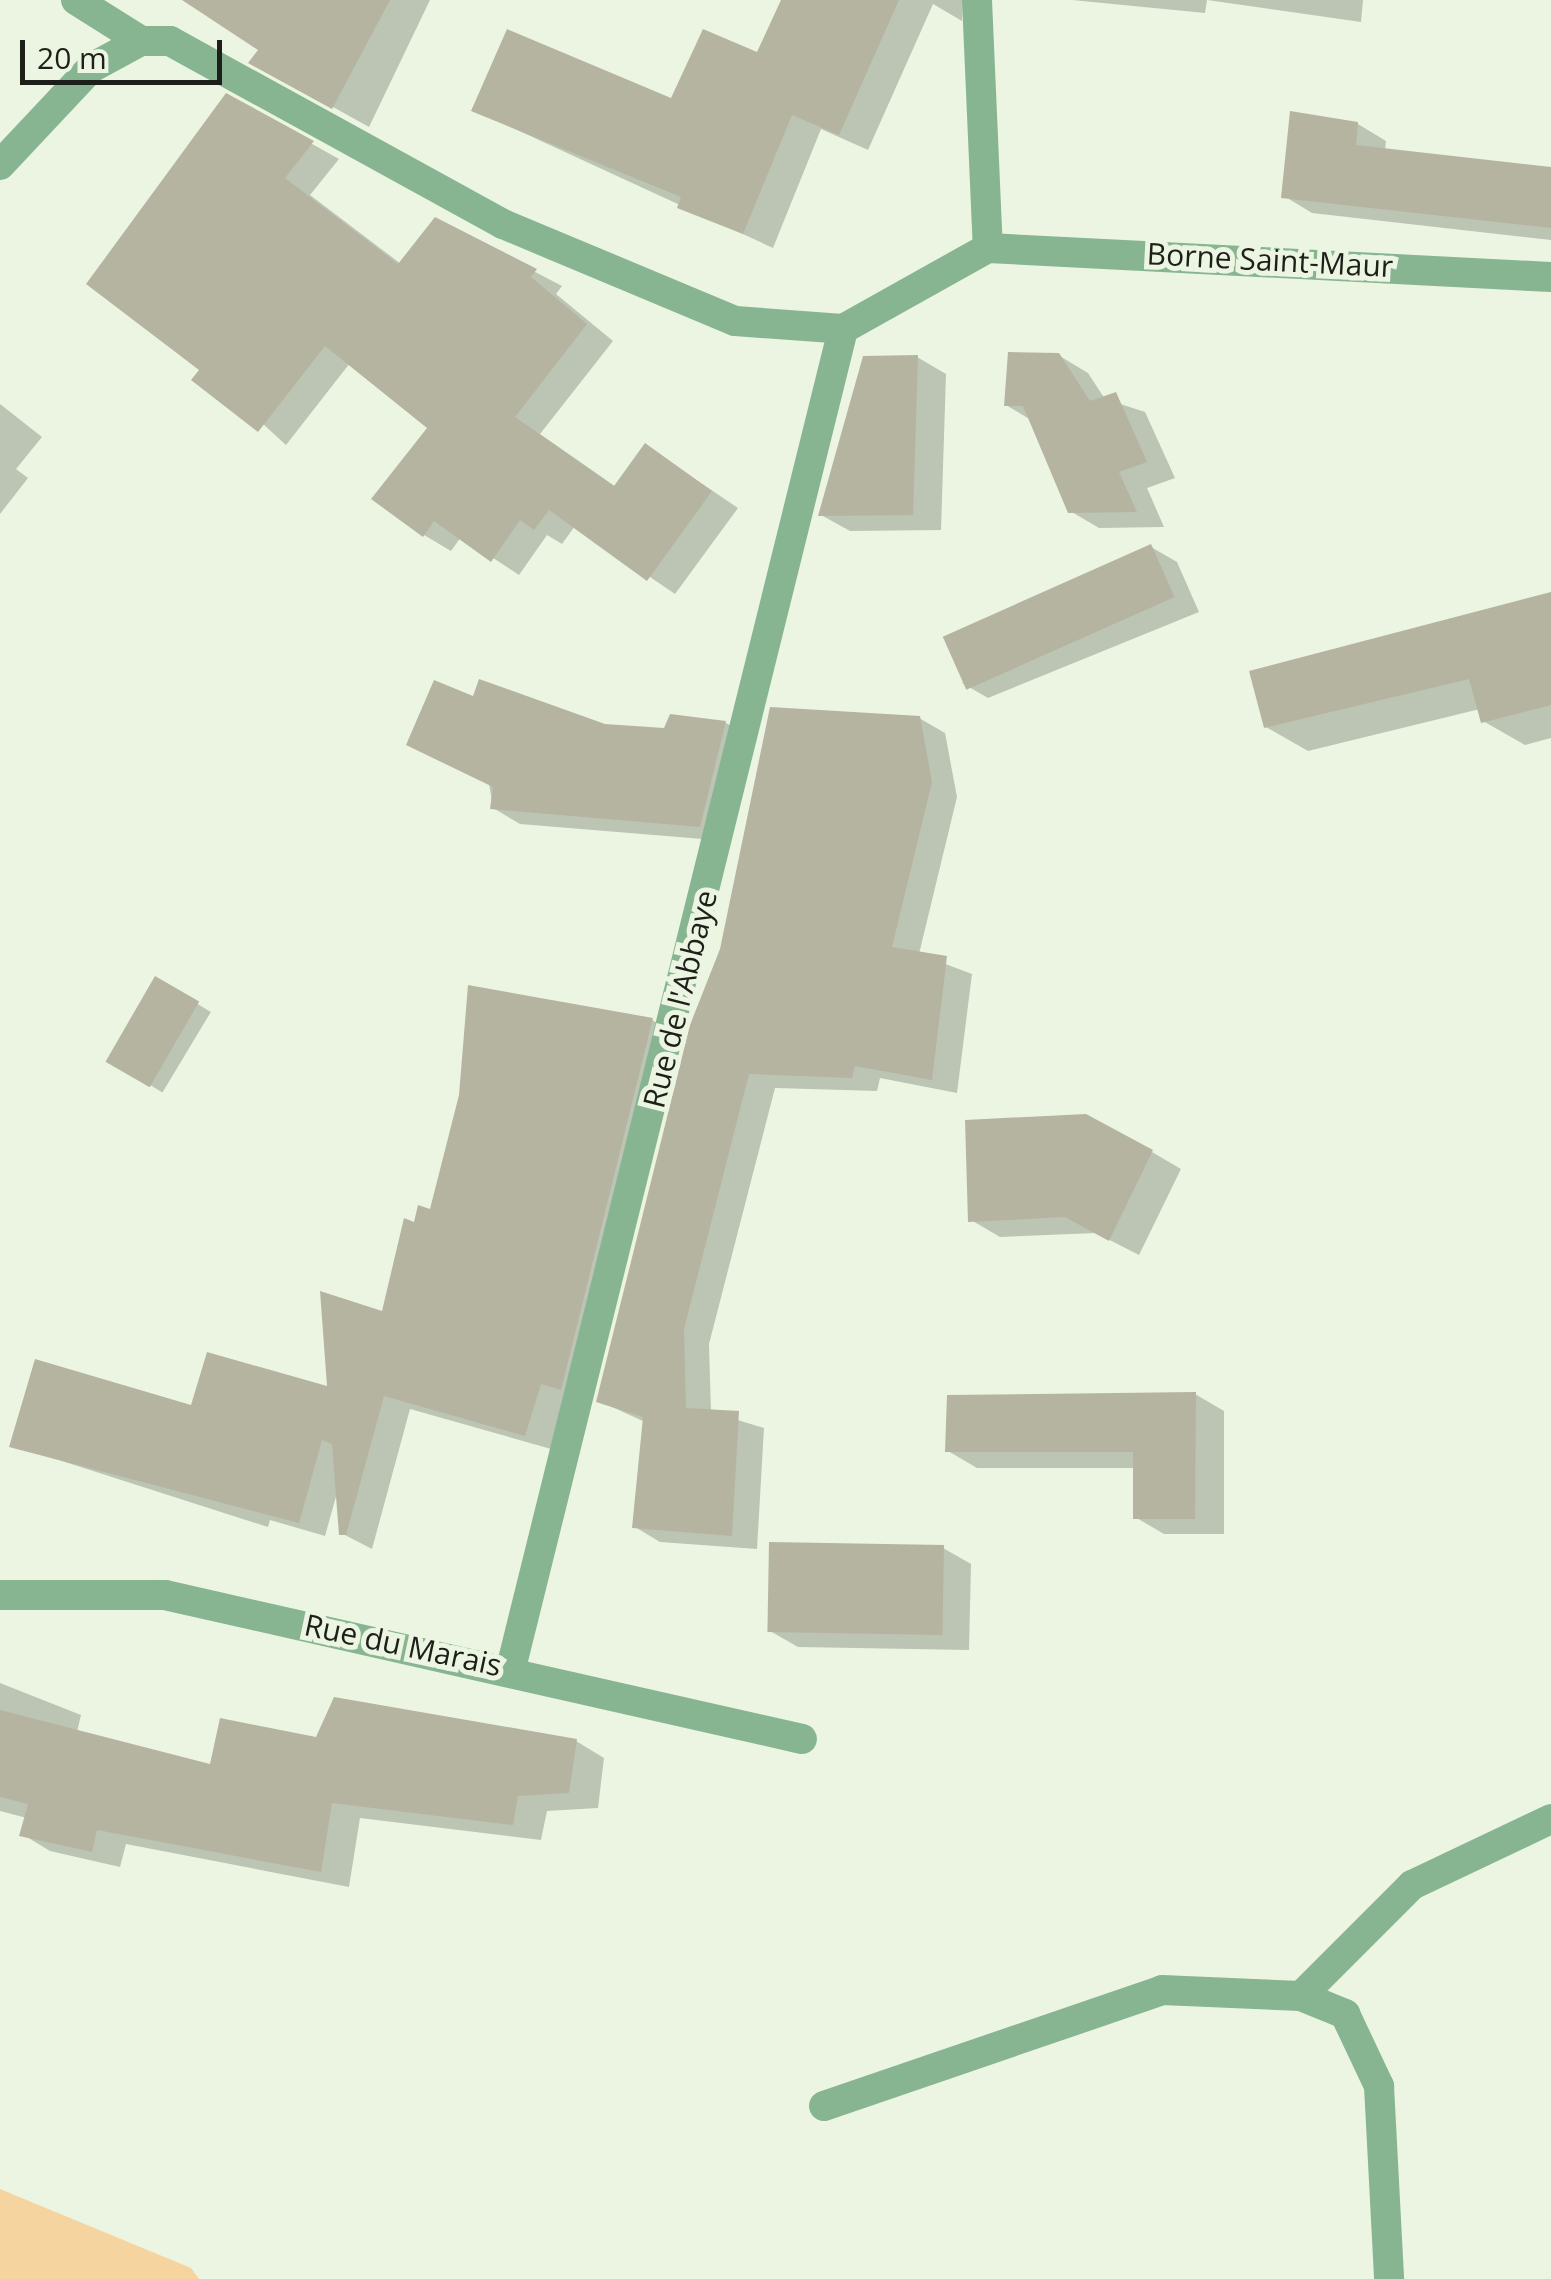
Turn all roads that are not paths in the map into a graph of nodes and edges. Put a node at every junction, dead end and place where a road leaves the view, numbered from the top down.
1 (76, 0) edge
2 (977, 0) edge
3 (141, 42) junction
4 (0, 165) edge
5 (988, 248) junction
6 (1551, 277) edge
7 (843, 329) junction
8 (0, 1595) edge
9 (511, 1668) junction
10 (802, 1739) dead end
11 (1551, 1820) edge
12 (1301, 1996) junction
13 (824, 2106) dead end
14 (1388, 2279) edge

1 - 3 street
2 - 5 street
3 - 4 street
3 - 7 street
5 - 6 street, Borne Saint-Maur
5 - 7 street
7 - 9 street, Rue de l'Abbaye
8 - 9 street, Rue du Marais
9 - 10 street, Rue du Marais
11 - 12 street
12 - 13 street
12 - 14 street

